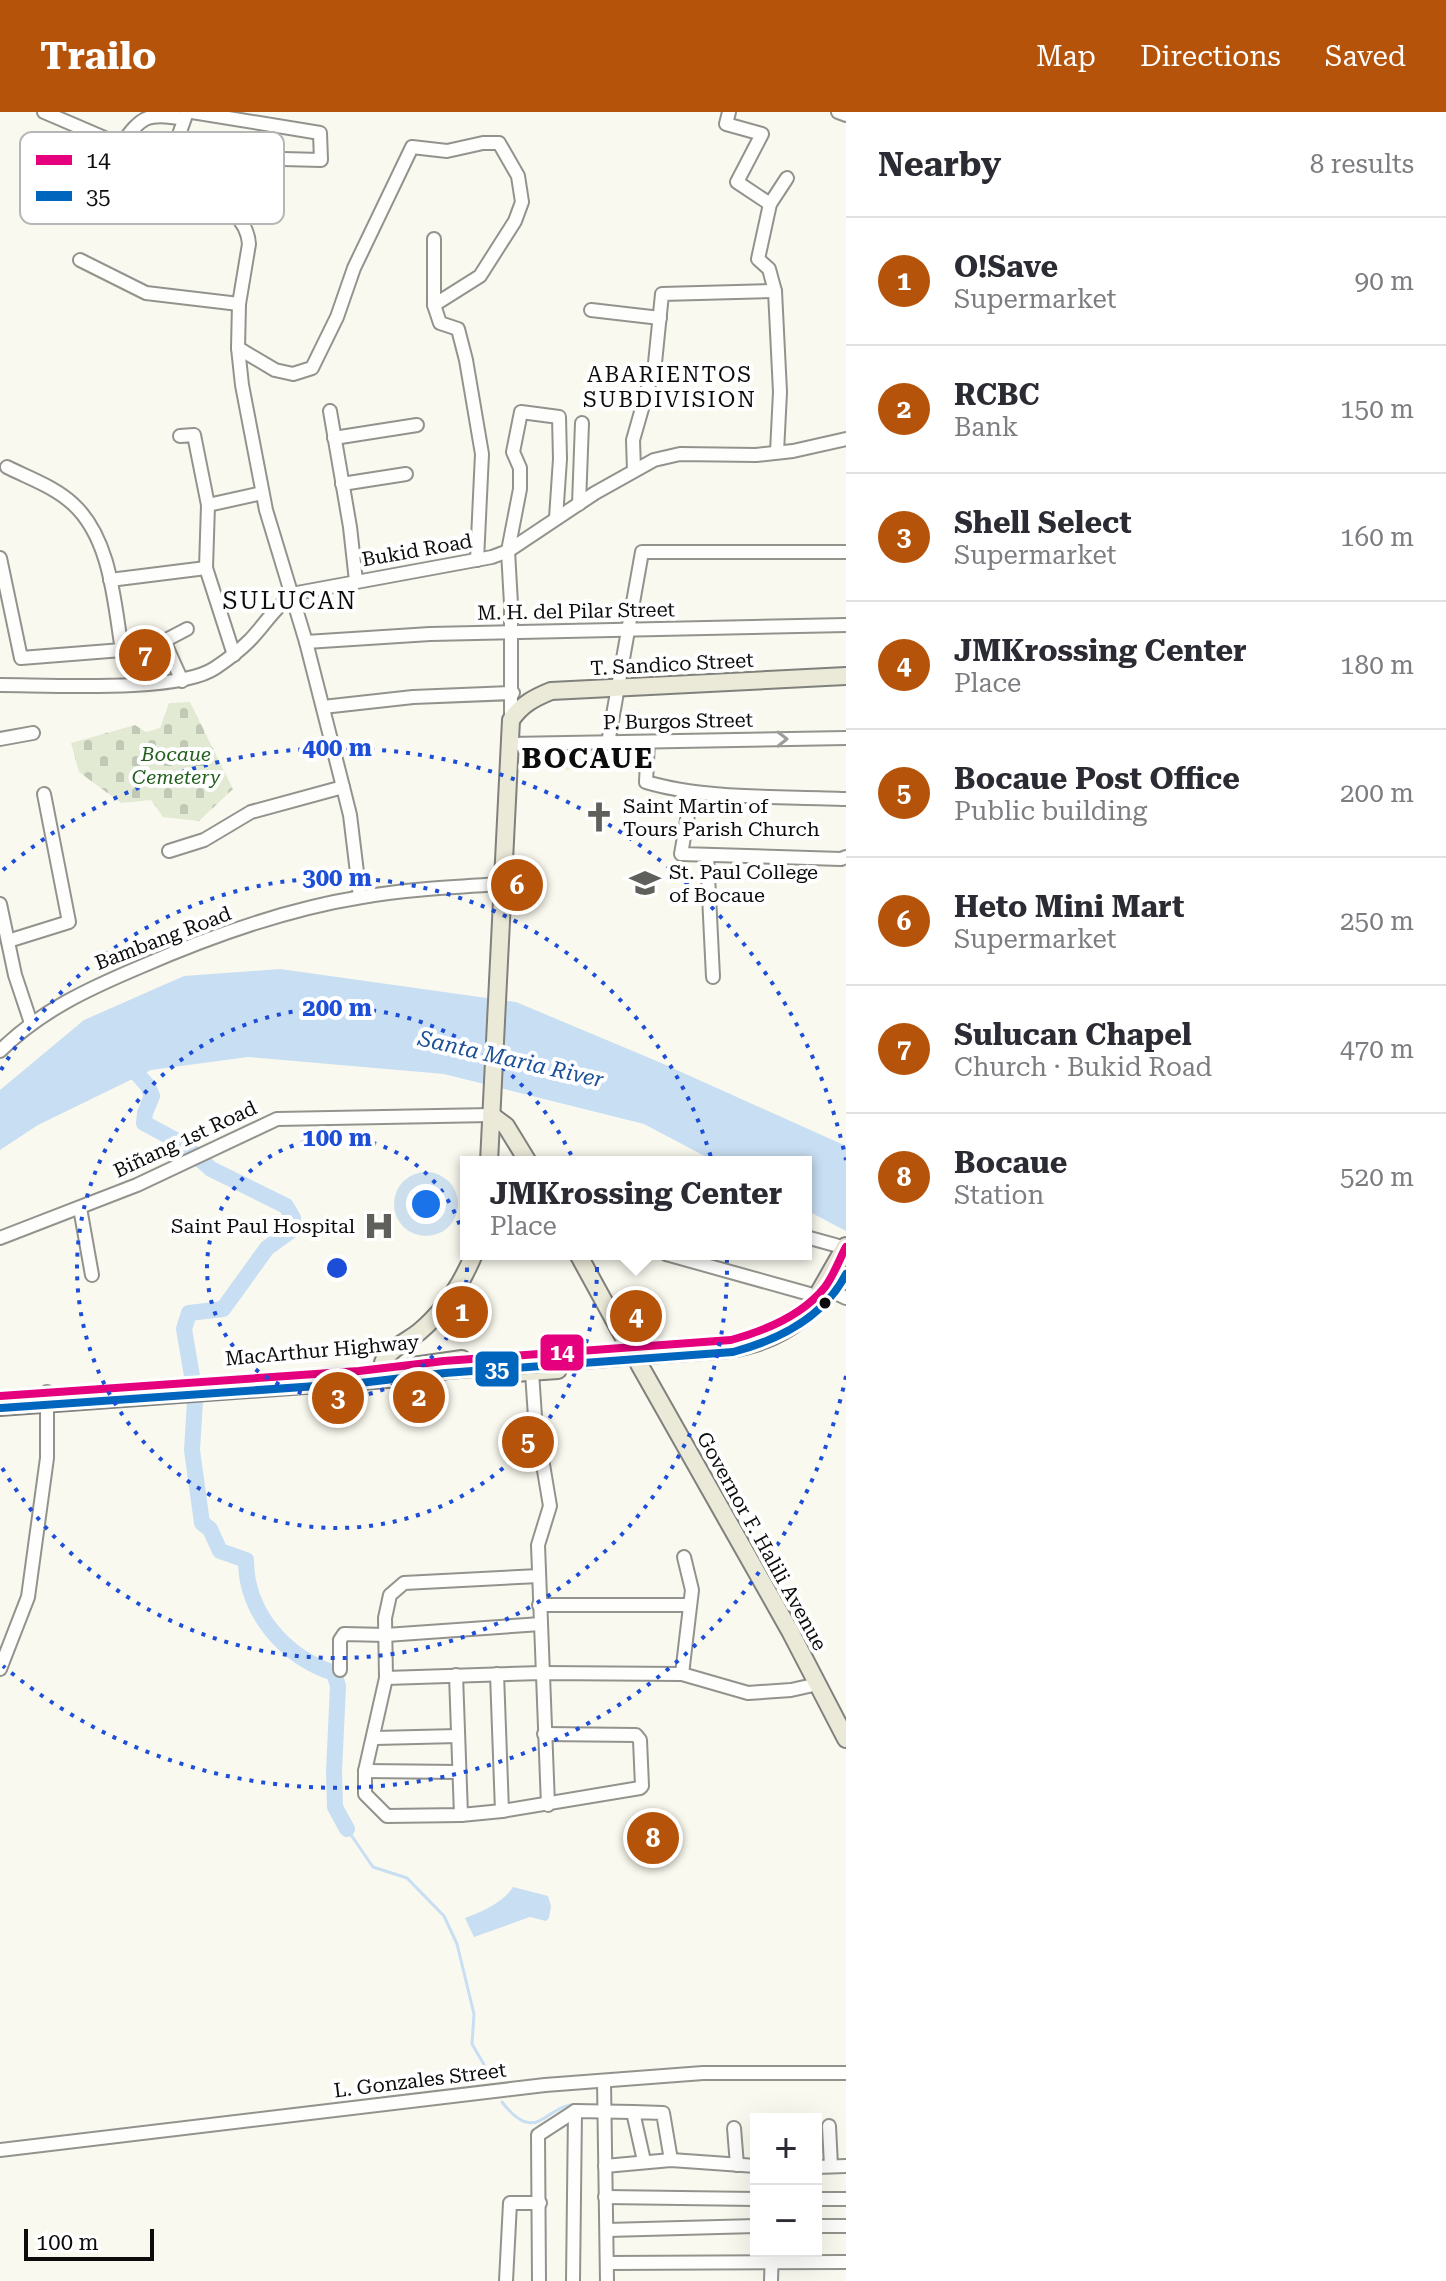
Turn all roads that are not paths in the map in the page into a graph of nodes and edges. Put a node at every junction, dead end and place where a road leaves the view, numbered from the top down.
1 (44, 112) edge
2 (729, 112) edge
3 (838, 112) edge
4 (188, 114) edge
5 (846, 115) edge
6 (91, 132) edge
7 (130, 132) edge
8 (284, 159) edge
9 (787, 178) dead end
10 (770, 204) junction
11 (243, 224) edge
12 (434, 239) dead end
13 (80, 260) dead end
14 (775, 291) junction
15 (239, 304) junction
16 (434, 305) junction
17 (591, 310) dead end
18 (660, 318) junction
19 (238, 348) junction
20 (330, 411) dead end
21 (582, 423) dead end
22 (417, 425) dead end
23 (180, 436) dead end
24 (334, 438) junction
25 (846, 439) edge
26 (777, 452) junction
27 (7, 467) dead end
28 (634, 470) junction
29 (406, 474) dead end
30 (342, 484) junction
31 (262, 493) junction
32 (579, 504) junction
33 (208, 505) junction
34 (556, 518) junction
35 (508, 551) junction
36 (846, 552) edge
37 (0, 558) edge
38 (477, 560) junction
39 (206, 568) junction
40 (110, 580) junction
41 (356, 581) junction
42 (291, 597) junction
43 (846, 625) edge
44 (187, 629) dead end
45 (628, 631) junction
46 (511, 633) junction
47 (164, 641) junction
48 (306, 642) junction
49 (122, 650) junction
50 (234, 655) junction
51 (846, 676) edge
52 (182, 681) junction
53 (0, 685) edge
54 (617, 687) junction
55 (513, 693) junction
56 (323, 707) junction
57 (511, 720) junction
58 (33, 733) dead end
59 (846, 738) edge
60 (0, 739) edge
61 (648, 742) junction
62 (608, 743) junction
63 (510, 744) junction
64 (343, 787) junction
65 (692, 792) junction
66 (44, 794) dead end
67 (846, 799) edge
68 (169, 851) dead end
69 (707, 855) junction
70 (846, 857) edge
71 (502, 884) junction
72 (360, 897) junction
73 (0, 904) edge
74 (8, 941) junction
75 (15, 975) junction
76 (713, 977) dead end
77 (0, 978) edge
78 (31, 1023) junction
79 (0, 1051) edge
80 (491, 1115) junction
81 (489, 1156) edge
82 (524, 1156) edge
83 (80, 1208) junction
84 (0, 1238) edge
85 (812, 1239) edge
86 (846, 1248) edge
87 (470, 1260) edge
88 (581, 1260) edge
89 (693, 1260) edge
90 (846, 1264) edge
91 (92, 1275) dead end
92 (824, 1296) edge
93 (630, 1349) junction
94 (639, 1364) junction
95 (414, 1371) junction
96 (532, 1372) junction
97 (382, 1373) junction
98 (0, 1396) edge
99 (47, 1397) junction
100 (0, 1406) edge
101 (684, 1557) dead end
102 (539, 1576) junction
103 (539, 1605) junction
104 (690, 1605) junction
105 (541, 1624) junction
106 (386, 1635) junction
107 (0, 1669) edge
108 (340, 1670) dead end
109 (541, 1673) junction
110 (497, 1674) junction
111 (682, 1674) junction
112 (456, 1675) junction
113 (386, 1678) junction
114 (818, 1684) junction
115 (544, 1734) junction
116 (458, 1736) junction
117 (375, 1738) junction
118 (846, 1739) edge
119 (365, 1771) junction
120 (458, 1772) junction
121 (548, 1805) junction
122 (502, 1811) junction
123 (461, 1815) junction
124 (846, 2073) edge
125 (604, 2081) junction
126 (575, 2111) junction
127 (604, 2112) junction
128 (633, 2112) junction
129 (829, 2126) dead end
130 (734, 2128) dead end
131 (0, 2150) edge
132 (671, 2160) junction
133 (644, 2161) junction
134 (737, 2165) junction
135 (605, 2166) junction
136 (750, 2166) edge
137 (831, 2166) junction
138 (846, 2166) edge
139 (822, 2167) edge
140 (605, 2197) junction
141 (750, 2199) edge
142 (822, 2199) edge
143 (846, 2199) edge
144 (540, 2203) junction
145 (750, 2226) edge
146 (822, 2226) edge
147 (846, 2226) edge
148 (607, 2230) junction
149 (750, 2257) edge
150 (772, 2257) edge
151 (784, 2257) edge
152 (846, 2262) edge
153 (608, 2263) junction
154 (506, 2281) edge
155 (539, 2281) edge
156 (573, 2281) edge
157 (607, 2281) edge
158 (771, 2281) edge

1 - 6 street
2 - 10 street
3 - 5 street
4 - 7 street
4 - 8 street
9 - 10 street
10 - 14 street
11 - 15 street
12 - 16 street
13 - 15 street
14 - 18 street
14 - 26 street
15 - 19 street
16 - 19 street
16 - 38 street
17 - 18 street
18 - 28 street
19 - 31 street
20 - 24 street
21 - 32 street
22 - 24 street
23 - 33 street
24 - 30 street
25 - 26 street, Bukid Road
26 - 28 street, Bukid Road
27 - 40 street
28 - 32 street, Bukid Road
29 - 30 street
30 - 41 street
31 - 33 street
31 - 42 street
32 - 34 street, Bukid Road
33 - 39 street
34 - 35 street, Bukid Road
34 - 35 street
35 - 38 street, Bukid Road
35 - 46 street
36 - 45 street
37 - 49 street
38 - 41 street, Bukid Road
39 - 40 street
39 - 50 street
40 - 49 street
41 - 42 street, Bukid Road
42 - 48 street
42 - 50 street, Bukid Road
43 - 45 street, M. H. del Pilar Street
44 - 47 street
45 - 46 street, M. H. del Pilar Street
45 - 54 street
46 - 48 street, M. H. del Pilar Street
46 - 55 street
47 - 49 street
47 - 52 street
48 - 56 street
50 - 52 street, Bukid Road
51 - 54 main road, T. Sandico Street
52 - 53 street, Bukid Road
54 - 57 main road, T. Sandico Street
54 - 62 street
55 - 56 street
55 - 57 street
56 - 64 street
57 - 63 main road
58 - 60 street
61 -> 59 street, P. Burgos Street
61 - 62 street, P. Burgos Street
61 - 65 street
62 - 63 street, P. Burgos Street
63 - 71 main road
64 - 68 street
64 - 72 street
65 - 67 street
65 - 69 street
66 - 74 street
69 - 70 street
69 - 76 street
71 - 72 street, Bambang Road
71 - 80 main road
72 - 78 street, Bambang Road
73 - 74 street
74 - 75 street
75 - 77 street
75 - 78 street
78 - 79 street, Bambang Road
80 - 81 main road
80 - 82 main road
80 - 83 street, Biñang 1st Road
83 - 84 street, Biñang 1st Road
83 - 91 street
85 - 86 street
86 - 92 highway, MacArthur Highway
87 - 97 main road
88 - 93 main road
89 - 92 street
90 - 92 highway, MacArthur Highway
92 - 93 main road, MacArthur Highway
92 - 94 main road, MacArthur Highway
92 - 95 highway, bridge
93 - 95 main road, MacArthur Highway
94 - 96 main road, MacArthur Highway
94 - 114 main road, Governor F. Halili Avenue
95 - 96 main road, MacArthur Highway
95 - 97 highway, MacArthur Highway
96 - 102 street
97 - 99 highway, MacArthur Highway
98 - 99 highway, MacArthur Highway
99 - 100 highway, MacArthur Highway
99 - 107 street
101 - 104 street
102 - 103 street
102 - 106 street
103 - 104 street
103 - 105 street
104 - 111 street
105 - 106 street
105 - 109 street
106 - 108 street
106 - 113 street
109 - 110 street
109 - 111 street
109 - 115 street
110 - 112 street
110 - 122 street
111 - 114 street
112 - 113 street
112 - 116 street
113 - 117 street
114 - 118 main road, Governor F. Halili Avenue
115 - 121 street
115 - 121 street
116 - 117 street
116 - 120 street
117 - 119 street
119 - 120 street
119 - 123 street
120 - 123 street
121 - 122 street
122 - 123 street
124 - 125 street, L. Gonzales Street
125 - 127 street
125 - 131 street, L. Gonzales Street
126 - 127 street
126 - 144 street
126 - 156 street
127 - 128 street
127 - 135 street
128 - 132 street
128 - 133 street
129 - 137 street
130 - 134 street
132 - 133 street
132 - 134 street
133 - 135 street
134 - 136 street
135 - 140 street
137 - 138 street
137 - 139 street
140 - 141 street
140 - 148 street
142 - 143 street
144 - 154 street
144 - 155 street
145 - 148 street
146 - 147 street
148 - 153 street
149 - 153 street
150 - 158 street
151 - 152 street
153 - 157 street

